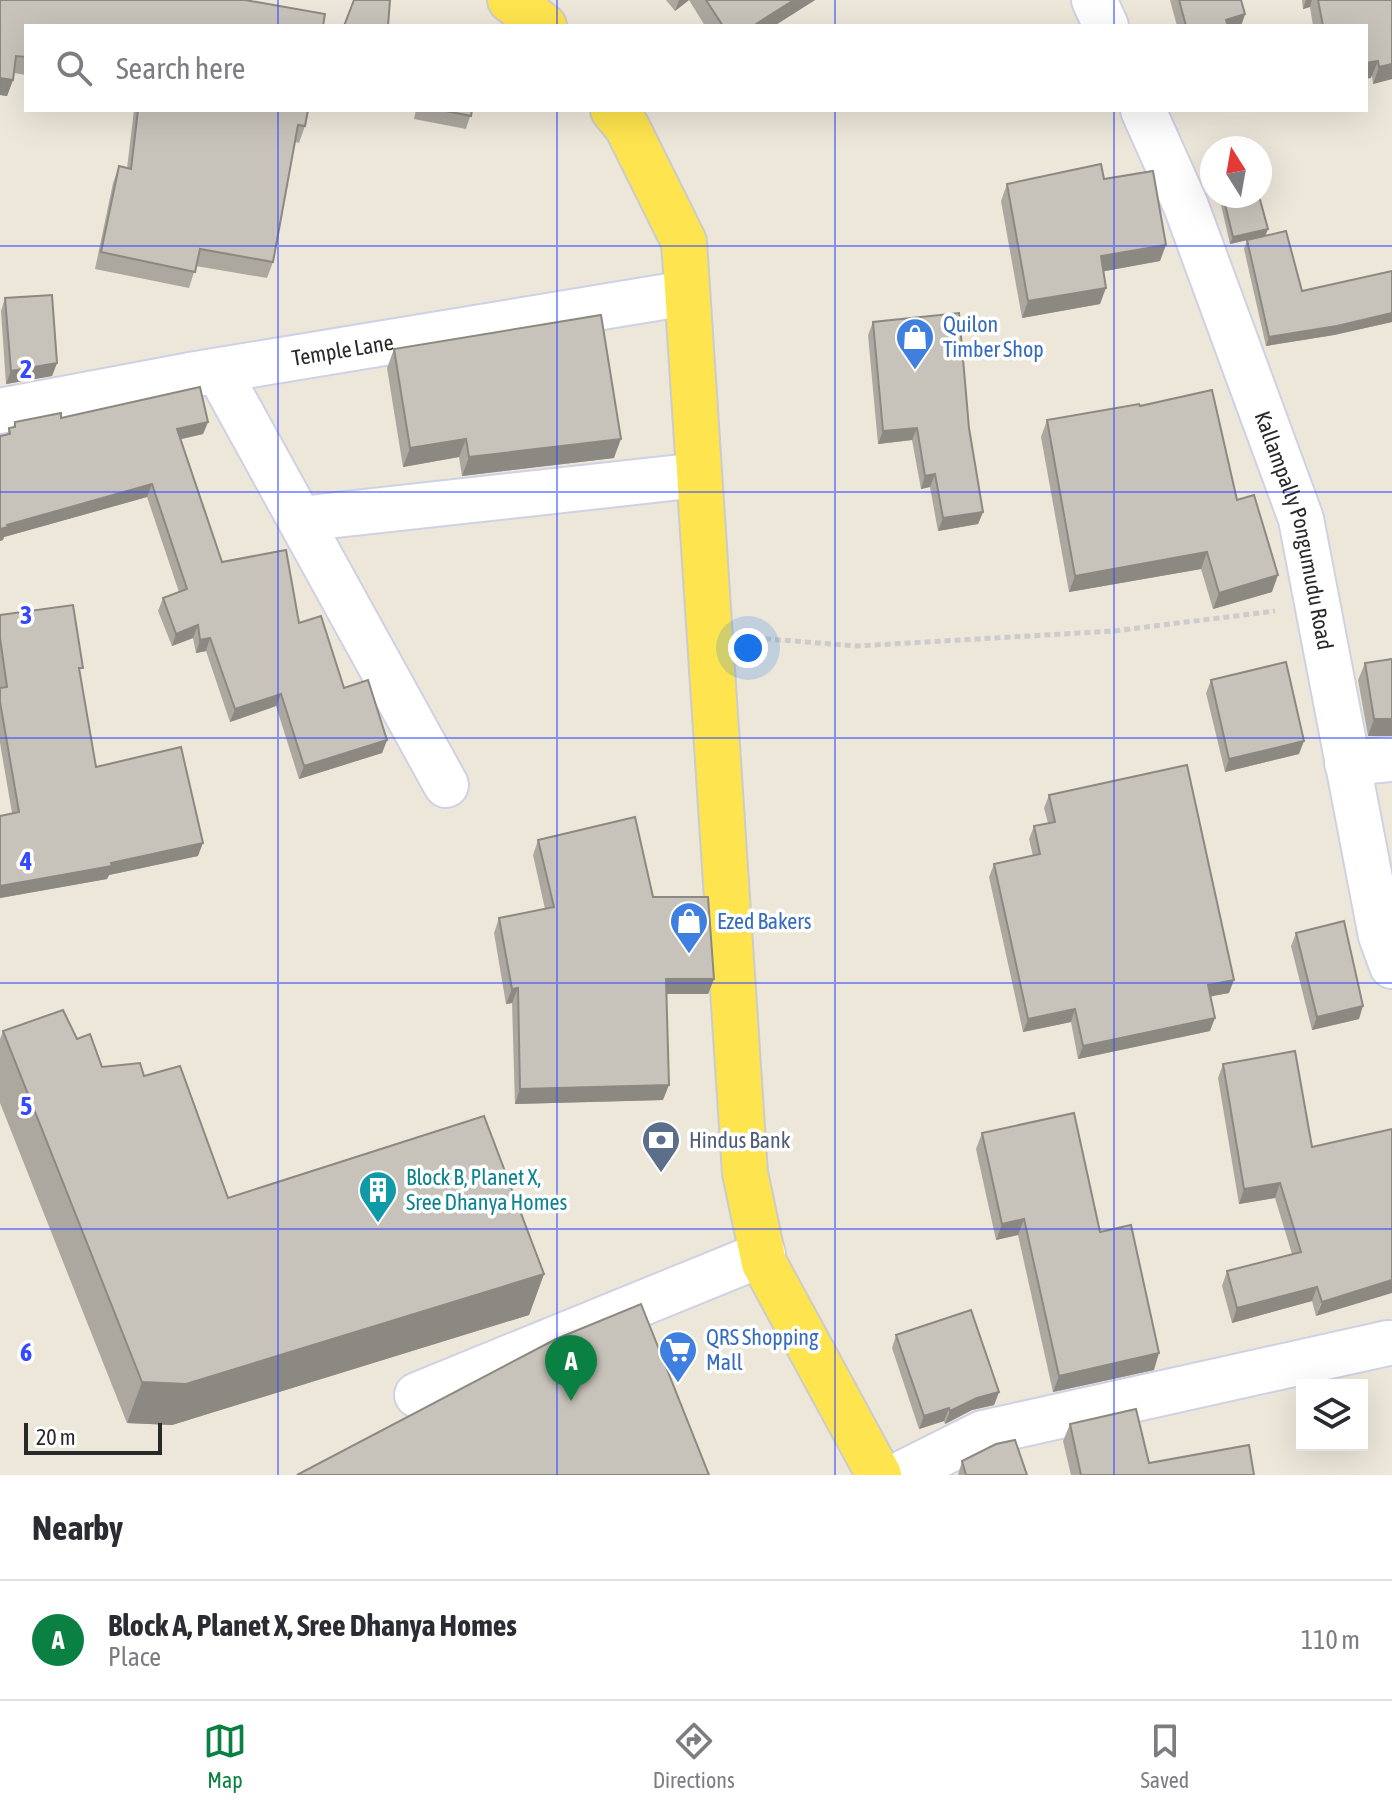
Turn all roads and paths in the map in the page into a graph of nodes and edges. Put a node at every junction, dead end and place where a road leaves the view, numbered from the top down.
1 (510, 0) edge
2 (1094, 0) edge
3 (541, 24) edge
4 (1105, 24) edge
5 (615, 112) edge
6 (1144, 112) edge
7 (687, 293) junction
8 (218, 371) junction
9 (0, 411) edge
10 (699, 475) junction
11 (300, 519) junction
12 (1318, 605) junction
13 (710, 635) junction
14 (1392, 759) edge
15 (1347, 763) junction
16 (446, 785) dead end
17 (1392, 966) edge
18 (763, 1254) junction
19 (1388, 1343) dead end
20 (417, 1395) dead end
21 (879, 1475) edge
22 (899, 1475) edge

1 - 3 main road
2 - 4 street
5 - 7 main road
6 - 12 street, Kallampally Pongumudu Road
7 - 8 street, Temple Lane
7 - 10 main road
8 - 9 street, Temple Lane
8 - 11 street
10 - 11 street
10 - 13 main road
11 - 16 street
12 - 13 path
12 - 15 street, Kallampally Pongumudu Road
13 - 18 main road
14 - 15 street
15 - 17 street, Kallampally Pongumudu Road
18 - 20 street
18 - 21 main road
19 - 22 street

